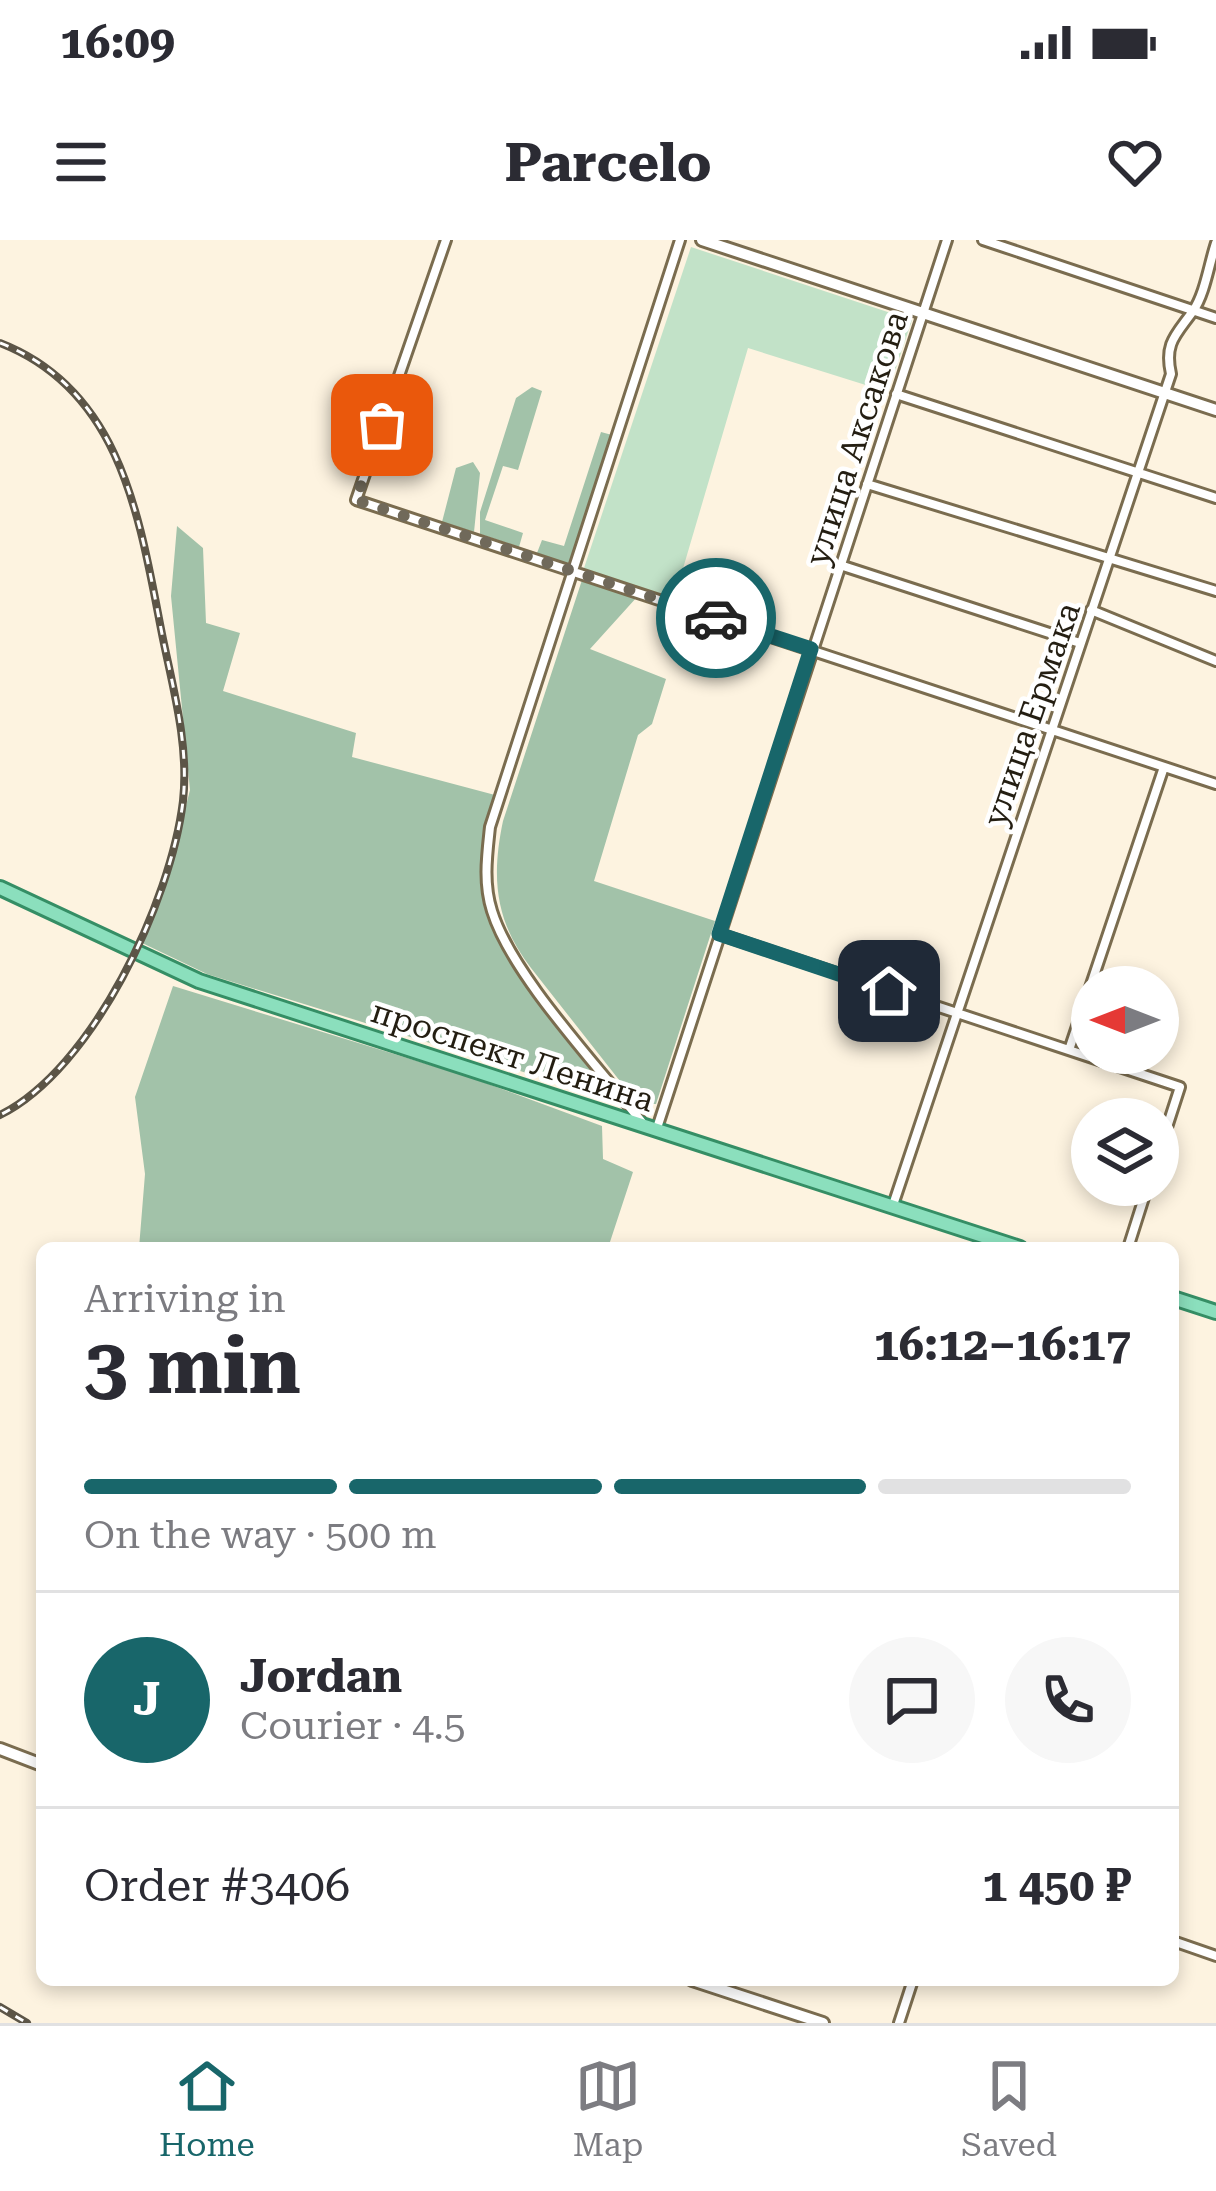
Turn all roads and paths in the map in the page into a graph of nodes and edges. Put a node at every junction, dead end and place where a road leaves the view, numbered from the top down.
1 (446, 240) edge
2 (680, 240) edge
3 (702, 240) edge
4 (947, 240) edge
5 (983, 240) edge
6 (1216, 244) edge
7 (1194, 310) junction
8 (923, 313) junction
9 (1216, 318) edge
10 (1165, 393) junction
11 (896, 394) junction
12 (1216, 410) edge
13 (1137, 472) junction
14 (867, 484) junction
15 (1216, 498) edge
16 (1109, 556) junction
17 (840, 566) junction
18 (572, 571) junction
19 (1216, 591) edge
20 (1091, 610) junction
21 (1080, 643) junction
22 (811, 649) junction
23 (1216, 661) edge
24 (1050, 729) junction
25 (1164, 767) junction
26 (1216, 784) edge
27 (0, 888) edge
28 (719, 934) junction
29 (956, 1013) junction
30 (1069, 1050) junction
31 (1176, 1098) edge
32 (650, 1128) junction
33 (1141, 1206) edge
34 (892, 1207) junction
35 (1001, 1242) edge
36 (1130, 1242) edge
37 (1179, 1300) edge
38 (1216, 1312) edge
39 (0, 1749) edge
40 (36, 1763) edge
41 (1179, 1944) edge
42 (1216, 1956) edge
43 (710, 1986) edge
44 (911, 1986) edge
45 (823, 2023) edge
46 (899, 2023) edge

1 - 18 street
2 - 18 street
3 - 8 main road
4 - 8 street, улица Аксакова
5 - 7 street
6 - 7 street, улица Ермака
7 - 9 street
7 - 10 street, улица Ермака
8 - 10 main road
8 - 11 street, улица Аксакова
10 - 12 main road
10 - 13 street, улица Ермака
11 - 13 street
11 - 14 street, улица Аксакова
13 - 15 street
13 - 16 street, улица Ермака
14 - 16 street
14 - 17 street, улица Аксакова
16 - 19 street
16 - 20 street, улица Ермака
17 - 21 street
17 - 22 street, улица Аксакова
18 - 22 street
18 - 32 street
20 - 21 street, улица Ермака
20 - 23 street
21 - 24 street, улица Ермака
22 - 24 street
22 - 28 street, улица Аксакова
24 - 25 street
24 - 29 street, улица Ермака
25 - 26 street
25 - 30 street
27 - 32 main road, проспект Ленина
28 - 29 street
28 - 32 street, улица Аксакова
29 - 30 street
29 - 34 street, улица Ермака
30 - 31 street
32 - 34 main road, проспект Ленина
33 - 36 street
34 - 35 main road, проспект Ленина
37 - 38 main road
39 - 40 main road
41 - 42 street
43 - 45 main road
44 - 46 street

